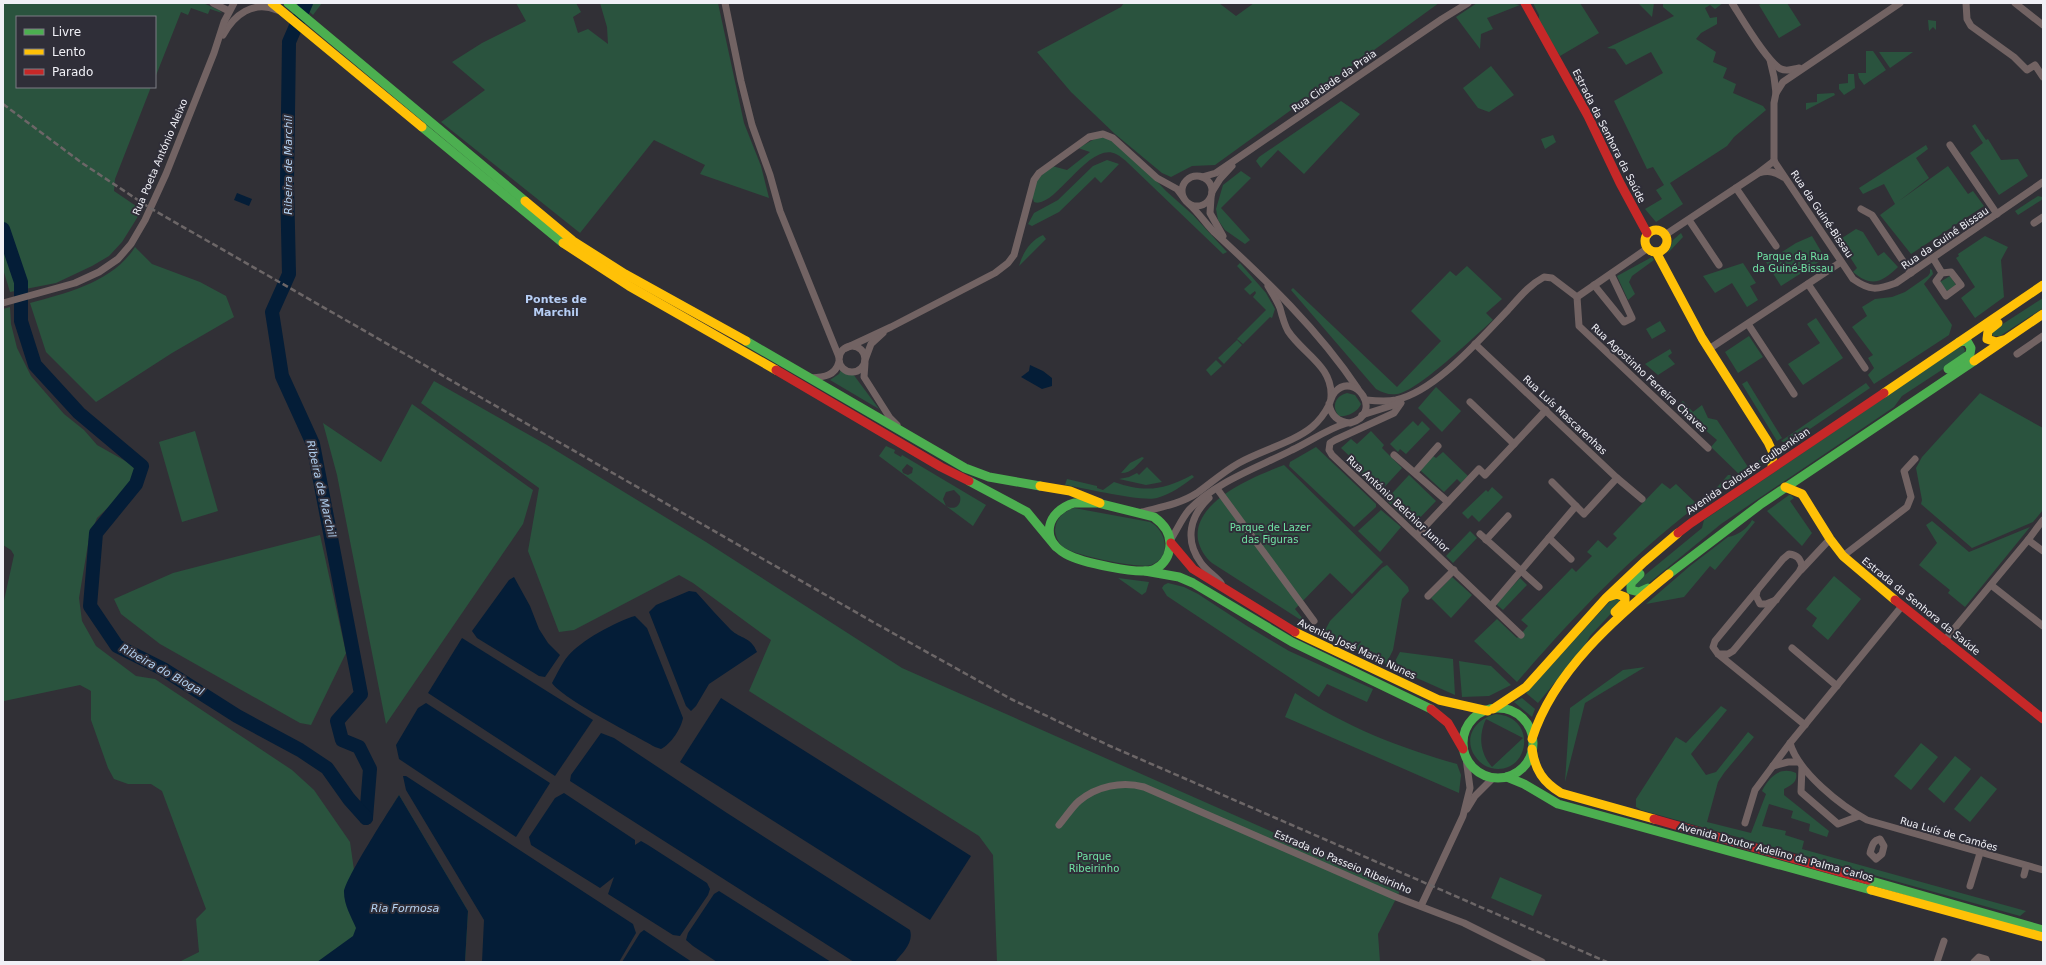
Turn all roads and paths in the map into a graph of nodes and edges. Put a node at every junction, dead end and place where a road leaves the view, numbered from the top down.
1 (213, 3) edge
2 (234, 3) edge
3 (272, 3) edge
4 (725, 3) edge
5 (1460, 3) edge
6 (1468, 3) edge
7 (1732, 3) edge
8 (1900, 3) edge
9 (1966, 3) edge
10 (2015, 3) edge
11 (1524, 4) edge
12 (290, 5) edge
13 (229, 11) junction
14 (286, 14) junction
15 (1442, 19) junction
16 (2043, 25) edge
17 (214, 53) junction
18 (1770, 59) junction
19 (1802, 68) junction
20 (1783, 69) junction
21 (2043, 77) edge
22 (1775, 79) junction
23 (1785, 80) junction
24 (1776, 92) junction
25 (1950, 145) dead end
26 (1237, 160) junction
27 (1774, 160) junction
28 (1757, 174) junction
29 (1202, 176) junction
30 (1787, 180) junction
31 (2042, 186) edge
32 (1736, 188) junction
33 (1211, 195) junction
34 (1183, 197) junction
35 (1189, 204) junction
36 (1861, 209) dead end
37 (1997, 214) junction
38 (2043, 217) edge
39 (1689, 220) junction
40 (2034, 223) dead end
41 (1647, 234) junction
42 (1665, 235) junction
43 (1227, 243) junction
44 (1776, 246) dead end
45 (1652, 250) junction
46 (1236, 252) junction
47 (1933, 258) junction
48 (1841, 262) junction
49 (1719, 265) dead end
50 (1942, 272) dead end
51 (1911, 273) junction
52 (1611, 274) junction
53 (1853, 279) joint
54 (1808, 284) junction
55 (1594, 285) junction
56 (2043, 285) edge
57 (2043, 293) edge
58 (1576, 297) junction
59 (3, 303) edge
60 (2043, 314) edge
61 (1748, 324) junction
62 (891, 327) junction
63 (2043, 336) edge
64 (2006, 339) junction
65 (833, 341) junction
66 (1958, 342) junction
67 (1475, 344) junction
68 (845, 349) junction
69 (1709, 349) junction
70 (2017, 354) dead end
71 (839, 359) junction
72 (865, 362) junction
73 (1865, 368) dead end
74 (810, 378) junction
75 (1358, 389) junction
76 (1421, 390) junction
77 (1794, 394) dead end
78 (1366, 400) junction
79 (1330, 401) junction
80 (1470, 402) dead end
81 (1401, 403) junction
82 (1546, 410) junction
83 (1362, 415) junction
84 (1892, 416) junction
85 (1350, 422) junction
86 (905, 434) junction
87 (1768, 442) junction
88 (1514, 444) junction
89 (1438, 446) dead end
90 (1708, 448) dead end
91 (1394, 455) dead end
92 (1789, 456) junction
93 (1915, 459) dead end
94 (1772, 467) junction
95 (1414, 472) junction
96 (1802, 476) junction
97 (1617, 478) junction
98 (1552, 482) dead end
99 (1785, 486) junction
100 (1220, 488) junction
101 (1802, 494) junction
102 (1642, 499) dead end
103 (1448, 502) junction
104 (1100, 503) junction
105 (1576, 506) junction
106 (1139, 512) junction
107 (1508, 516) dead end
108 (2043, 520) edge
109 (1691, 523) junction
110 (1480, 534) dead end
111 (1417, 535) junction
112 (1549, 538) junction
113 (1830, 539) junction
114 (1486, 540) junction
115 (2028, 540) junction
116 (1171, 541) junction
117 (1056, 548) junction
118 (2043, 551) edge
119 (1843, 556) junction
120 (1571, 559) dead end
121 (1454, 570) junction
122 (1145, 571) junction
123 (1521, 571) junction
124 (1799, 572) junction
125 (1655, 584) junction
126 (1991, 585) junction
127 (1539, 587) dead end
128 (1757, 590) junction
129 (1227, 592) junction
130 (1428, 596) dead end
131 (1606, 598) junction
132 (1778, 599) junction
133 (1745, 605) junction
134 (1491, 606) junction
135 (1902, 606) junction
136 (1760, 620) junction
137 (1314, 621) dead end
138 (2043, 626) edge
139 (1521, 635) dead end
140 (1944, 641) junction
141 (1792, 648) dead end
142 (1587, 651) junction
143 (1733, 651) junction
144 (1718, 654) junction
145 (1732, 665) junction
146 (1837, 686) junction
147 (1490, 710) junction
148 (2043, 719) edge
149 (1805, 725) junction
150 (1532, 739) junction
151 (1790, 743) junction
152 (1463, 749) junction
153 (1532, 749) junction
154 (1466, 758) junction
155 (1800, 764) junction
156 (1773, 766) junction
157 (1507, 777) junction
158 (1493, 778) junction
159 (1463, 816) junction
160 (1859, 816) junction
161 (1745, 823) dead end
162 (1059, 825) dead end
163 (1883, 825) junction
164 (1880, 840) dead end
165 (1980, 853) junction
166 (2026, 867) junction
167 (2043, 871) edge
168 (2024, 875) dead end
169 (1970, 886) dead end
170 (1421, 906) junction
171 (2043, 930) edge
172 (2043, 937) edge
173 (1944, 941) dead end
174 (1542, 962) edge
175 (1937, 962) edge
176 (1974, 962) edge
177 (1987, 962) edge

1 - 13 street
2 - 13 street, Rua Poeta António Aleixo
3 - 14 main road
4 - 65 street
5 - 15 street
6 - 15 street
7 - 18 street
8 - 19 street
9 - 21 street
10 - 16 street
11 - 41 main road, Estrada da Senhora da Saúde
12 - 74 main road
13 - 17 street, Rua Poeta António Aleixo
14 - 17 street, Rua Poeta António Aleixo
14 - 117 main road
15 - 26 street, Rua Cidade da Praia
17 - 59 street, Rua Poeta António Aleixo
18 - 20 street
18 - 22 street
19 - 20 street
19 - 23 street
20 - 23 street
22 - 23 street
22 - 24 street
23 - 24 street
24 - 27 street
25 - 37 street
26 - 29 street
26 - 33 street
27 - 28 street
27 - 30 street, Rua da Guiné-Bissau
28 - 30 street
28 - 32 street
29 - 33 street
29 - 34 street
30 - 48 street, Rua da Guiné-Bissau
31 - 37 street, Rua da Guiné Bissau
32 - 39 street
32 - 44 street
33 - 35 street
33 - 43 street
34 - 35 street
34 - 62 street
35 - 43 street
36 - 51 street
37 - 47 street, Rua da Guiné Bissau
38 - 40 street
39 - 42 street
39 - 49 street
41 - 42 main road
41 - 45 main road
42 - 45 main road
43 - 46 street
45 - 52 street
45 - 69 main road
46 - 75 street
46 - 79 street
47 - 50 street
47 - 51 street, Rua da Guiné Bissau
48 - 53 street, Rua da Guiné-Bissau
48 - 54 street
51 - 53 street, Rua da Guiné Bissau
52 - 55 street
52 - 55 street
54 - 61 street
54 - 73 street
55 - 58 street
56 - 66 main road, Avenida Calouste Gulbenkian
57 - 64 main road
58 - 67 street
58 - 90 street, Rua Agostinho Ferreira Chaves
60 - 64 main road
61 - 69 street
61 - 77 street
62 - 68 street
62 - 72 street
63 - 70 street
64 - 84 main road
65 - 68 street
65 - 71 street
66 - 84 main road
66 - 92 main road, Avenida Calouste Gulbenkian
67 - 76 street
67 - 82 street, Rua Luís Mascarenhas
68 - 71 street
68 - 72 street
69 - 87 main road
71 - 72 street
71 - 74 street
72 - 86 street
74 - 86 main road
75 - 78 street
75 - 79 street
76 - 78 street
76 - 81 street
78 - 83 street
79 - 85 street
79 - 106 street
80 - 88 street
81 - 83 street
81 - 111 street, Rua António Belchior Junior
82 - 88 street
82 - 97 street, Rua Luís Mascarenhas
83 - 85 street
84 - 96 main road
85 - 100 street
86 - 104 main road
87 - 92 main road
87 - 94 main road
88 - 103 street
89 - 95 street
91 - 95 street
92 - 94 main road, Avenida Calouste Gulbenkian
93 - 119 street
94 - 109 main road, Avenida Calouste Gulbenkian
95 - 103 street
96 - 99 main road
96 - 101 main road
97 - 102 street, Rua Luís Mascarenhas
97 - 105 street
98 - 105 street
99 - 101 main road
99 - 125 main road
100 - 116 street
100 - 129 street
100 - 137 street
101 - 113 main road, Estrada da Senhora da Saúde
103 - 111 street
104 - 106 main road, Avenida José Maria Nunes
104 - 117 main road
105 - 112 street
106 - 116 main road, Avenida José Maria Nunes
107 - 114 street
108 - 115 street
109 - 125 main road
109 - 131 main road, Avenida Calouste Gulbenkian
110 - 114 street
111 - 121 street, Rua António Belchior Junior
112 - 120 street
112 - 123 street
113 - 119 main road, Estrada da Senhora da Saúde
113 - 124 street
114 - 123 street
115 - 118 street
115 - 126 street
116 - 122 main road
116 - 129 main road, Avenida José Maria Nunes
117 - 122 main road
119 - 135 main road, Estrada da Senhora da Saúde
121 - 130 street
121 - 134 street, Rua António Belchior Junior
122 - 152 main road
123 - 127 street
123 - 134 street
124 - 128 street
124 - 132 street
125 - 142 main road
126 - 138 street
126 - 140 street
128 - 132 street
128 - 133 street
129 - 147 main road, Avenida José Maria Nunes
131 - 142 main road
131 - 147 main road, Avenida Calouste Gulbenkian
132 - 136 street
133 - 136 street
133 - 144 street
134 - 139 street, Rua António Belchior Junior
135 - 140 main road, Estrada da Senhora da Saúde
135 - 146 street
136 - 143 street
140 - 148 main road, Estrada da Senhora da Saúde
141 - 146 street
142 - 150 main road
143 - 144 street
143 - 145 street
144 - 145 street
145 - 149 street
146 - 149 street
147 - 150 main road
147 - 152 main road
149 - 151 street
150 - 153 main road
151 - 155 street, Rua Luís de Camões
151 - 156 street
152 - 154 main road
153 - 157 main road
153 - 171 main road, Avenida Doutor Adelino da Palma Carlos
154 - 158 main road
154 - 159 street
155 - 156 street
155 - 160 street, Rua Luís de Camões
155 - 160 street, Rua Luís de Camões
156 - 161 street
157 - 158 main road
157 - 172 main road, Avenida Doutor Adelino da Palma Carlos
158 - 159 street
159 - 170 street
160 - 163 street, Rua Luís de Camões
162 - 170 street, Estrada do Passeio Ribeirinho
163 - 164 street
163 - 165 street, Rua Luís de Camões
165 - 166 street, Rua Luís de Camões
165 - 169 street
166 - 167 street, Rua Luís de Camões
166 - 168 street
170 - 174 street, Estrada do Passeio Ribeirinho
173 - 175 street
176 - 177 street

